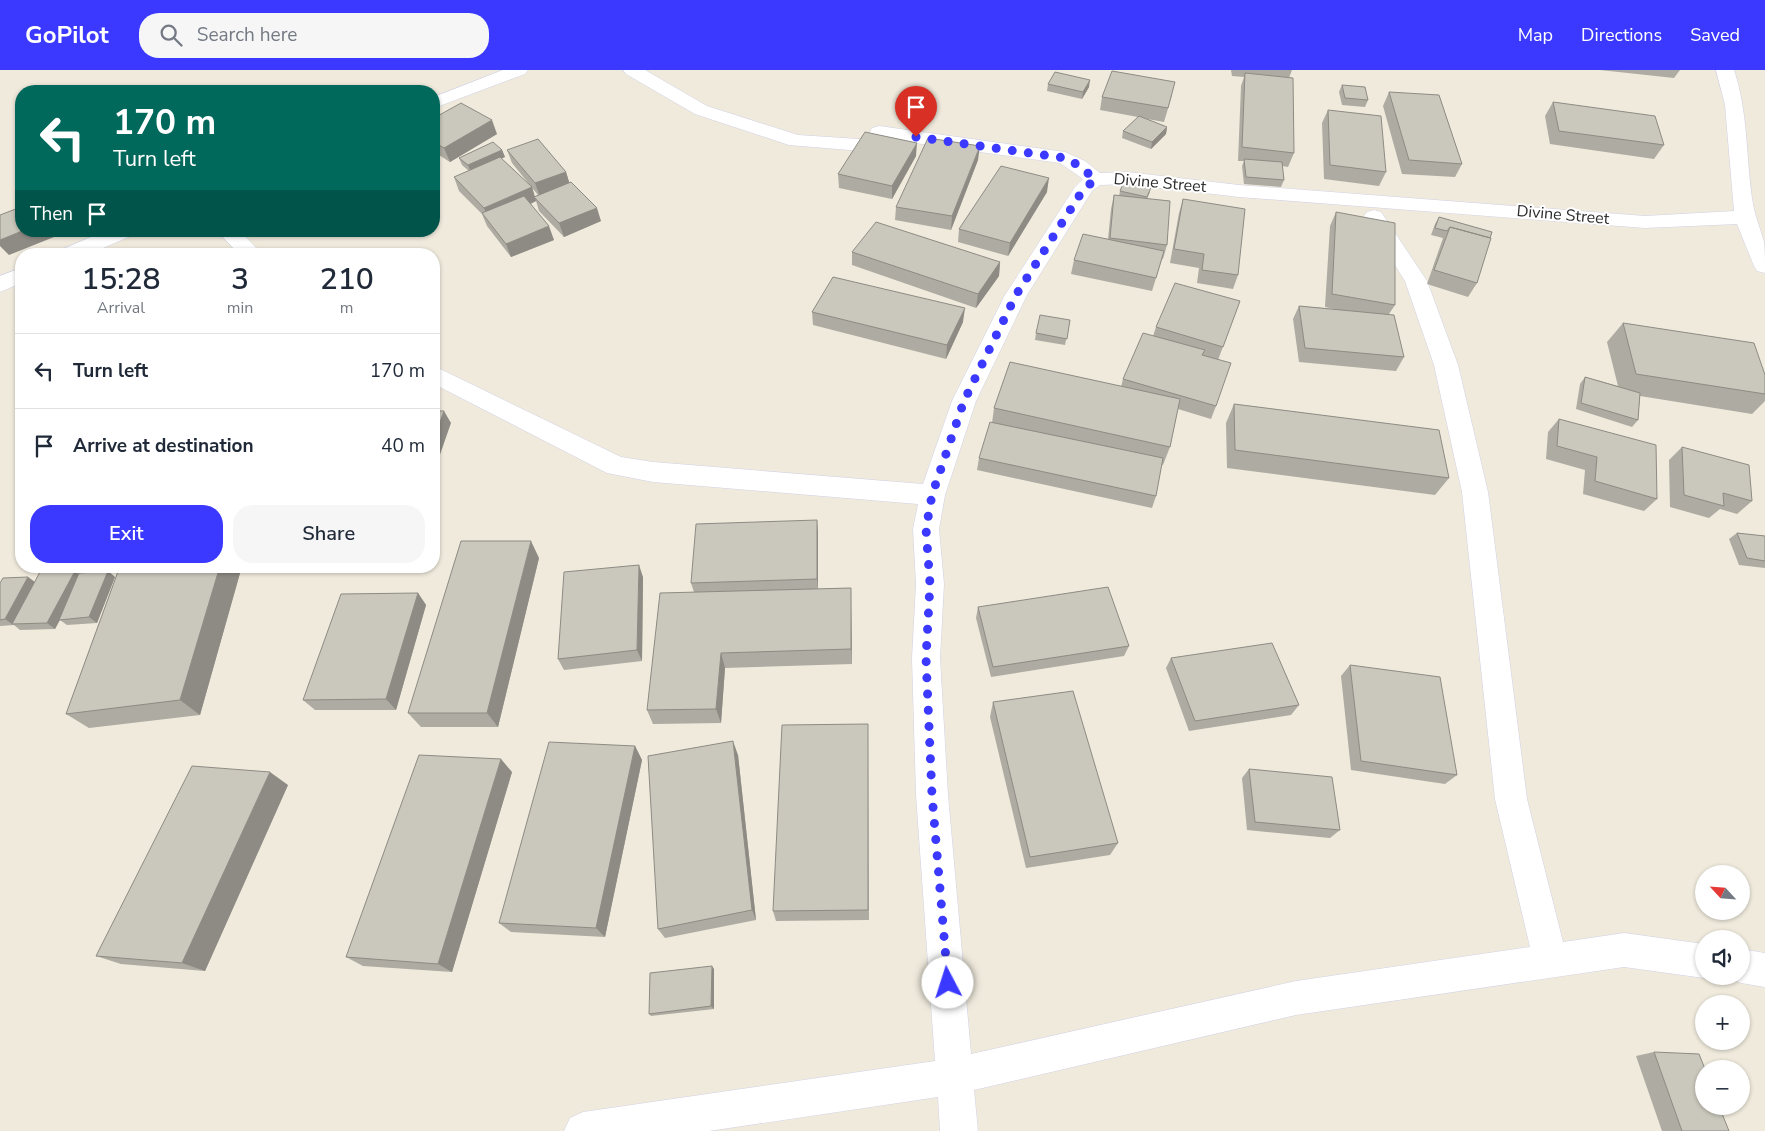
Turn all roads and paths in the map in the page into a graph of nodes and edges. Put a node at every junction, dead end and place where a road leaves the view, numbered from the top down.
1 (519, 70) edge
2 (632, 70) edge
3 (1725, 70) edge
4 (440, 101) edge
5 (1095, 179) junction
6 (1364, 200) junction
7 (1745, 217) junction
8 (110, 237) edge
9 (234, 237) edge
10 (84, 248) edge
11 (245, 248) edge
12 (1765, 266) edge
13 (15, 279) edge
14 (0, 285) edge
15 (440, 377) edge
16 (932, 495) junction
17 (1695, 960) edge
18 (1551, 961) junction
19 (1750, 968) edge
20 (1765, 970) edge
21 (956, 1076) junction
22 (583, 1131) edge
23 (959, 1131) edge

1 - 4 street
2 - 5 street
3 - 7 street
5 - 6 street, Divine Street
5 - 16 street, Divine Street
6 - 7 street, Divine Street
6 - 18 street
7 - 12 street
8 - 10 street
9 - 11 street
13 - 14 street
15 - 16 street
16 - 21 street, Divine Street
17 - 18 street
18 - 21 street
19 - 20 street
21 - 22 street
21 - 23 street, Divine Street

